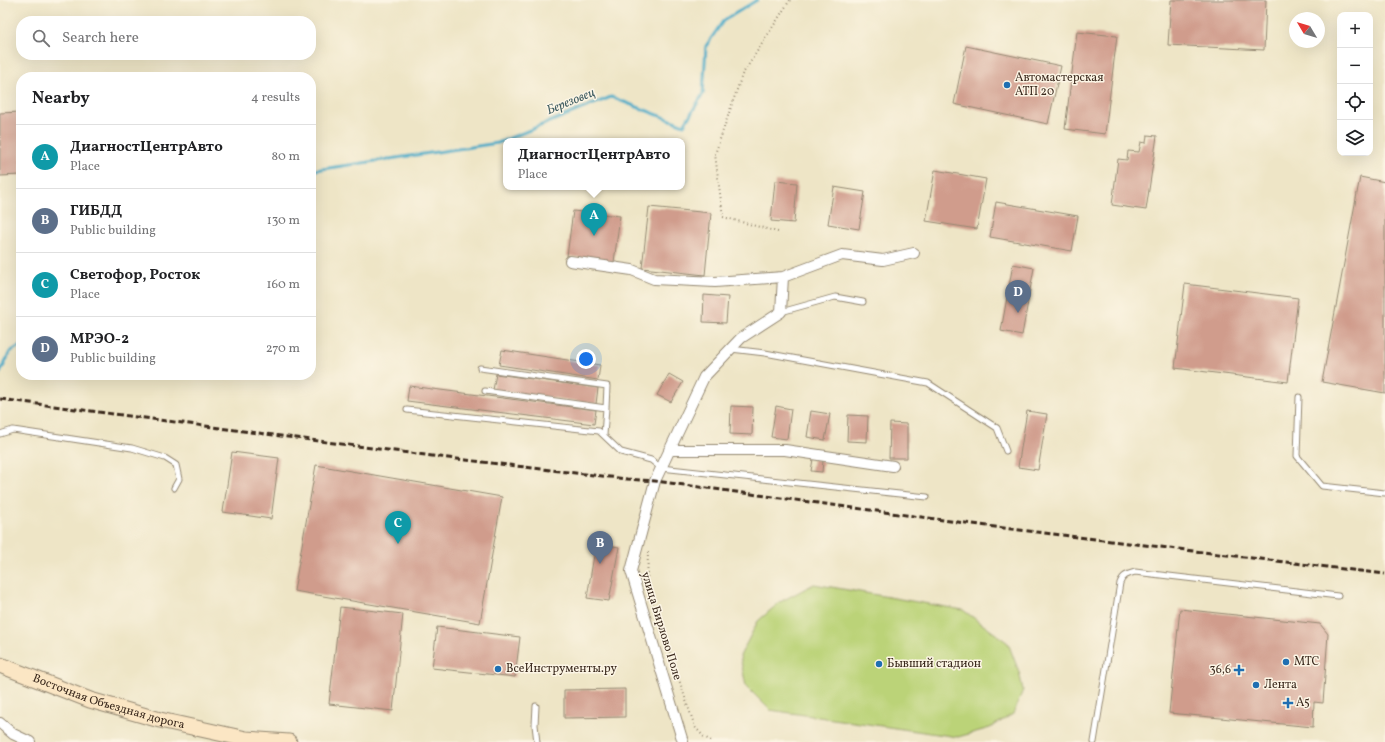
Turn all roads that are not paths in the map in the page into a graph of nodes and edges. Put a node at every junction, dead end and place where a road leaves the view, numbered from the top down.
1 (914, 253) dead end
2 (570, 261) dead end
3 (783, 277) junction
4 (863, 302) dead end
5 (781, 312) junction
6 (730, 349) junction
7 (480, 368) dead end
8 (485, 391) dead end
9 (1299, 397) dead end
10 (606, 408) junction
11 (407, 410) dead end
12 (0, 434) edge
13 (604, 434) junction
14 (669, 450) junction
15 (1006, 451) dead end
16 (893, 466) dead end
17 (660, 468) junction
18 (174, 488) dead end
19 (1385, 493) edge
20 (927, 497) dead end
21 (1338, 596) dead end
22 (0, 665) edge
23 (536, 706) dead end
24 (0, 723) edge
25 (13, 738) edge
26 (30, 742) edge
27 (290, 742) edge
28 (537, 742) edge
29 (683, 742) edge
30 (1094, 742) edge

1 - 3 street
2 - 3 street
3 - 5 street
4 - 5 lane
5 - 6 street, улица Бирлово Поле
6 - 14 street, улица Бирлово Поле
6 - 15 lane
7 - 10 lane
8 - 10 lane
9 - 19 lane
10 - 13 lane
11 - 13 lane
12 - 18 lane
13 - 17 lane
14 - 16 street
14 - 17 street, улица Бирлово Поле
17 - 20 lane
17 - 29 street, улица Бирлово Поле
21 - 30 lane
22 - 27 main road, Восточная Объездная дорога
23 - 28 lane
24 - 25 street
25 - 26 street

